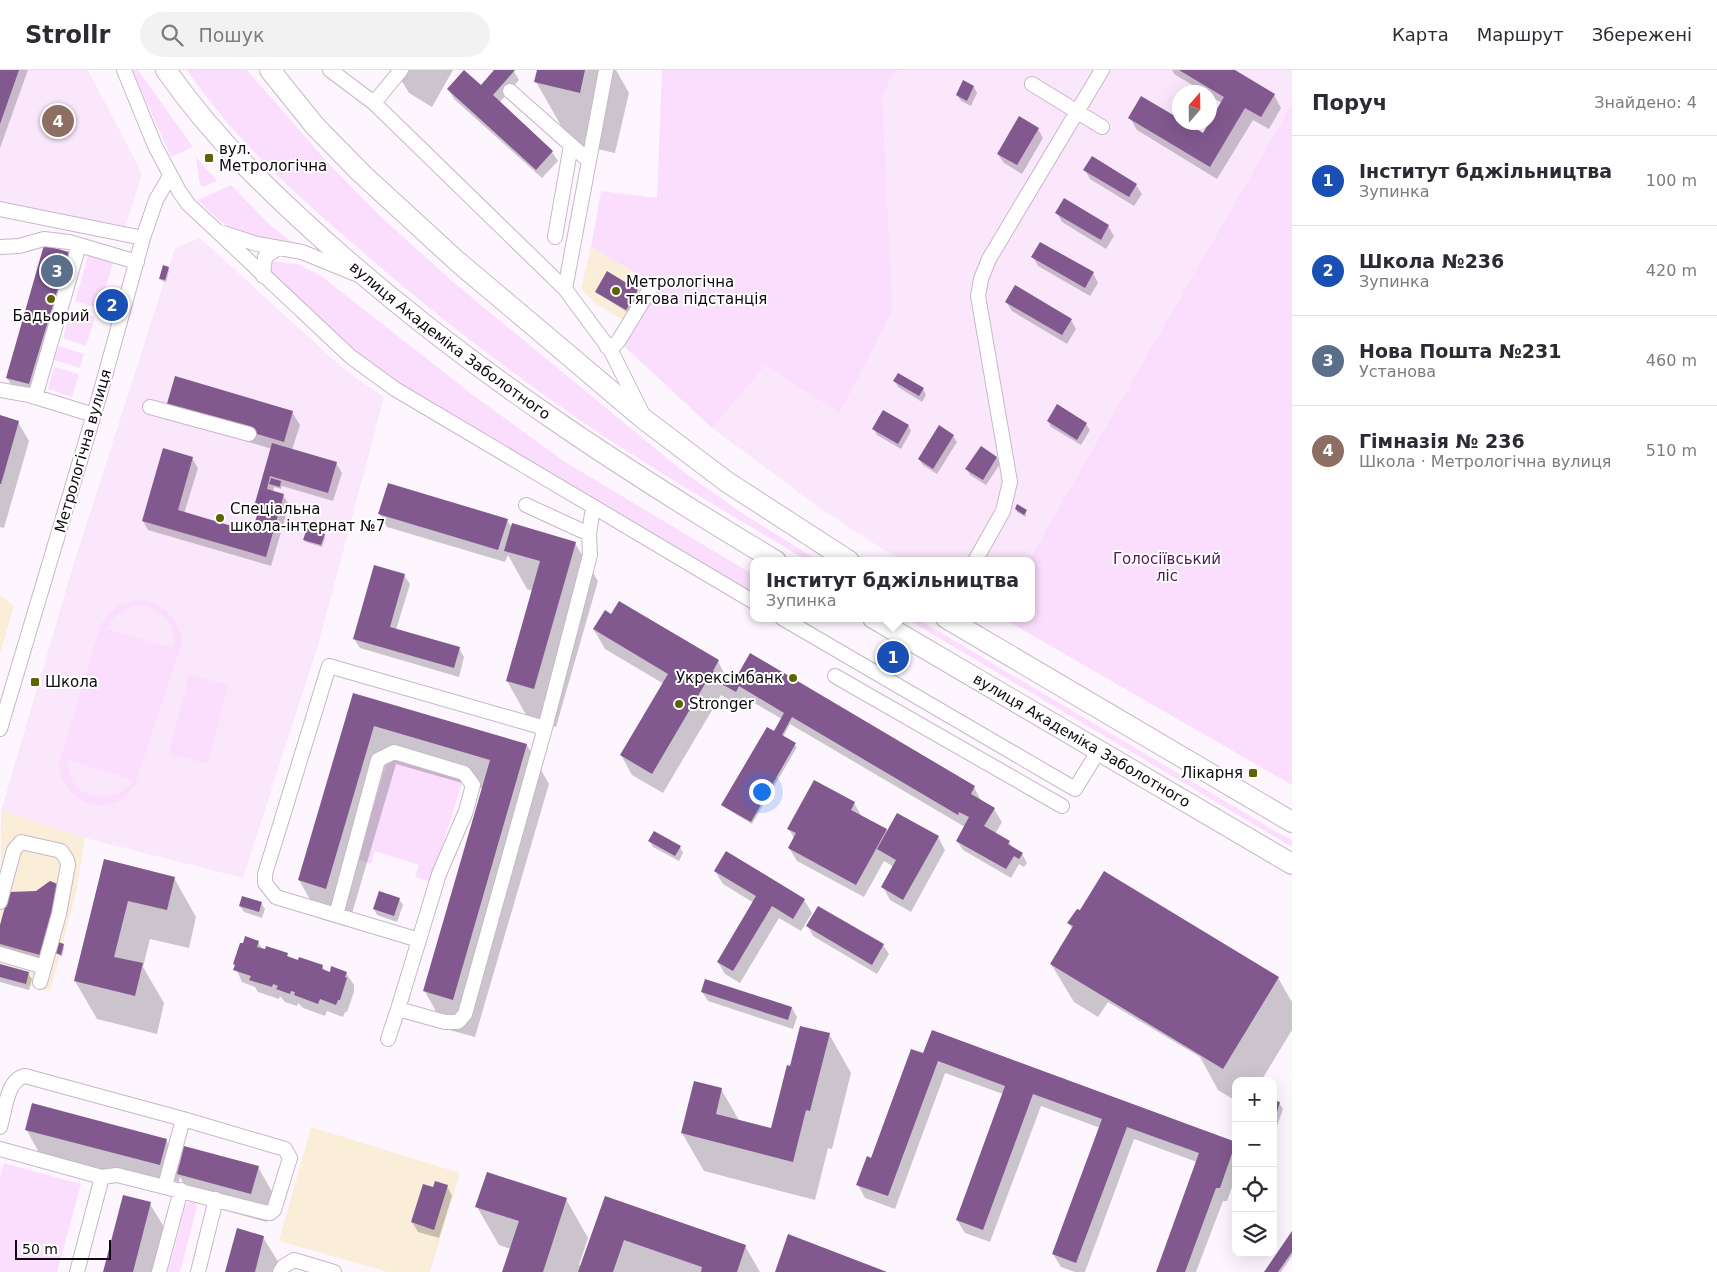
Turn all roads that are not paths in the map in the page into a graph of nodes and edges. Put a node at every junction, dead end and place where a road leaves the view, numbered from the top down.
1 (114, 70) edge
2 (124, 70) edge
3 (166, 70) edge
4 (270, 70) edge
5 (330, 70) edge
6 (401, 70) edge
7 (606, 70) edge
8 (1102, 70) edge
9 (345, 75) edge
10 (1032, 84) dead end
11 (510, 91) dead end
12 (136, 100) junction
13 (374, 103) junction
14 (1077, 112) junction
15 (1102, 127) dead end
16 (571, 146) junction
17 (588, 161) junction
18 (170, 176) junction
19 (0, 209) edge
20 (217, 231) junction
21 (555, 237) dead end
22 (143, 238) junction
23 (79, 245) junction
24 (0, 246) edge
25 (278, 248) junction
26 (137, 262) junction
27 (263, 276) junction
28 (367, 278) junction
29 (652, 286) dead end
30 (565, 289) junction
31 (607, 347) junction
32 (0, 390) edge
33 (34, 397) junction
34 (150, 407) dead end
35 (94, 415) junction
36 (645, 420) junction
37 (249, 434) dead end
38 (526, 505) dead end
39 (593, 507) junction
40 (589, 534) junction
41 (769, 557) edge
42 (843, 557) edge
43 (977, 557) edge
44 (750, 600) edge
45 (789, 622) edge
46 (880, 622) edge
47 (953, 622) edge
48 (835, 676) dead end
49 (545, 728) junction
50 (0, 729) edge
51 (1099, 750) junction
52 (1062, 806) dead end
53 (1291, 821) edge
54 (1292, 864) edge
55 (0, 902) edge
56 (336, 915) junction
57 (419, 940) junction
58 (0, 954) edge
59 (44, 967) junction
60 (40, 982) dead end
61 (398, 1009) junction
62 (388, 1039) dead end
63 (183, 1119) junction
64 (0, 1127) edge
65 (0, 1150) edge
66 (102, 1177) junction
67 (165, 1186) junction
68 (181, 1190) junction
69 (216, 1200) junction
70 (77, 1272) edge
71 (159, 1272) edge
72 (198, 1272) edge
73 (280, 1272) edge
74 (334, 1272) edge

1 - 12 street
2 - 12 street
3 - 28 highway, вулиця Академіка Заболотного
4 - 36 highway
5 - 9 street
6 - 13 street
7 - 17 street
8 - 14 street
9 - 13 street
10 - 14 street
11 - 16 street
12 - 18 street
13 - 30 street
14 - 15 street
14 - 43 street
16 - 17 street
16 - 21 street
17 - 30 street
18 - 20 street
18 - 22 street, Метрологічна вулиця
19 - 22 street
20 - 25 street
20 - 27 street
22 - 26 street, Метрологічна вулиця
23 - 24 street
23 - 26 street
23 - 33 street
25 - 27 street
25 - 28 street
26 - 35 street, Метрологічна вулиця
27 - 39 street
28 - 41 highway, вулиця Академіка Заболотного
29 - 31 street
30 - 31 street
31 - 36 street
32 - 33 street
33 - 35 street
34 - 37 street
35 - 50 street, Метрологічна вулиця
36 - 42 highway
38 - 40 street
39 - 40 street
39 - 44 street
40 - 49 street
45 - 51 street
46 - 51 highway, вулиця Академіка Заболотного
47 - 53 highway
48 - 52 street
49 - 56 street
49 - 61 street
51 - 54 highway, вулиця Академіка Заболотного
55 - 59 street
56 - 57 street
56 - 57 street
57 - 61 street
58 - 59 street
59 - 60 street
61 - 62 street
63 - 64 street
63 - 67 street
63 - 69 street
65 - 66 street
66 - 67 street
66 - 70 street
67 - 68 street
68 - 69 street
68 - 71 street
69 - 72 street
73 - 74 street

